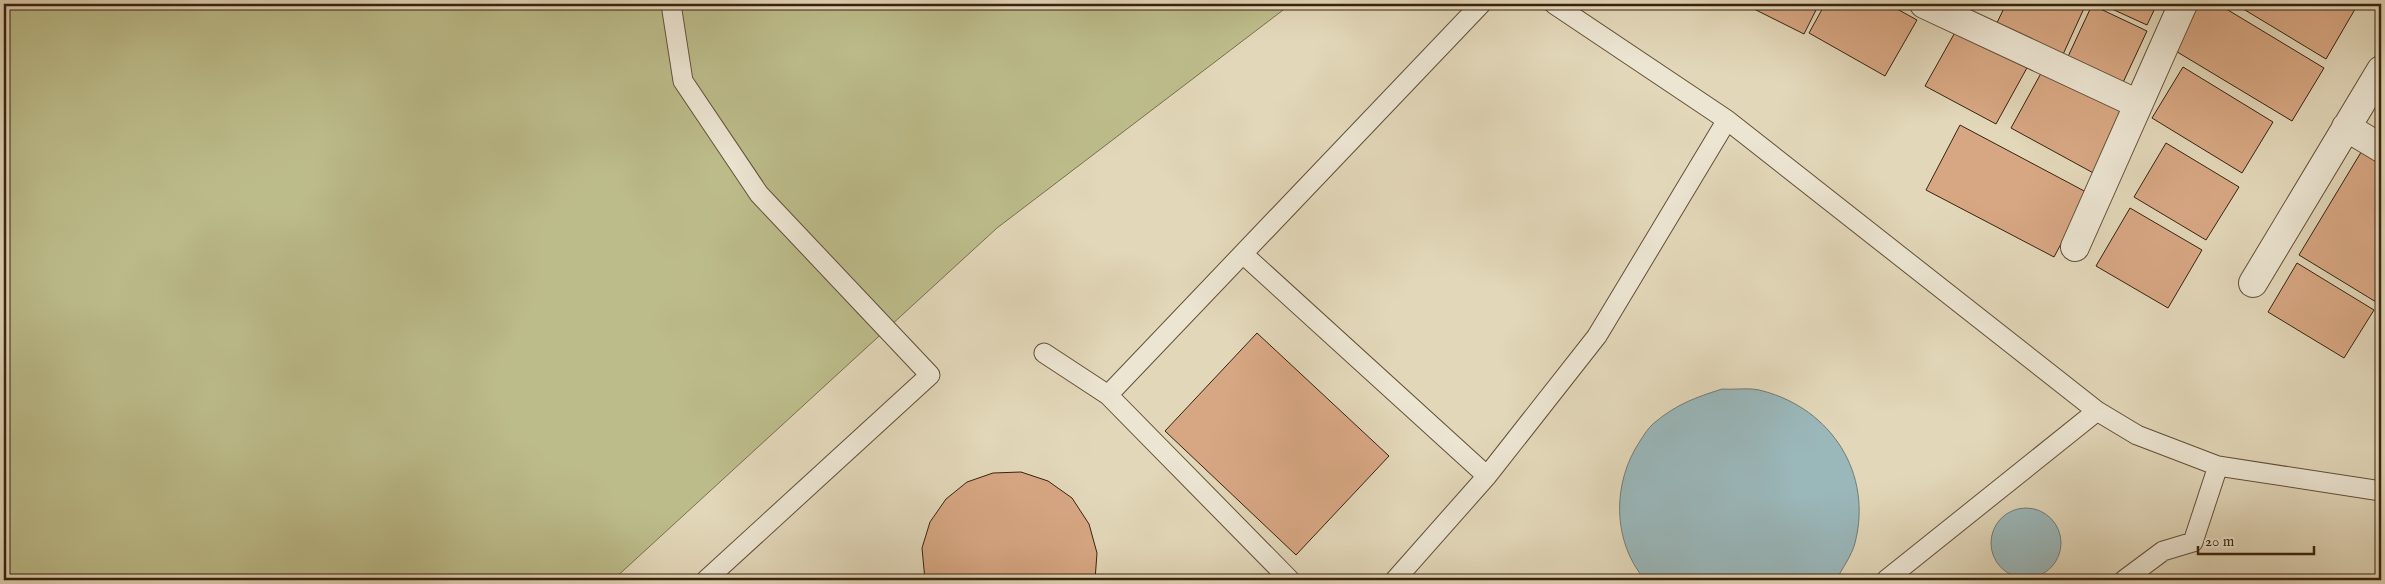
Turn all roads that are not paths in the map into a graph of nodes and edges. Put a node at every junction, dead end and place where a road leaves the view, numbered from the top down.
1 (671, 4) edge
2 (1481, 4) edge
3 (1554, 4) edge
4 (1924, 4) edge
5 (2183, 4) edge
6 (2381, 70) edge
7 (2138, 104) junction
8 (1727, 120) junction
9 (2346, 127) junction
10 (2381, 148) edge
11 (2075, 247) dead end
12 (1243, 254) junction
13 (2253, 283) dead end
14 (1044, 353) dead end
15 (1108, 395) junction
16 (2097, 411) junction
17 (2218, 466) junction
18 (1487, 476) junction
19 (2381, 491) edge
20 (706, 580) edge
21 (1290, 580) edge
22 (1395, 580) edge
23 (1886, 580) edge
24 (2124, 580) edge

1 - 20 lane
2 - 12 lane
3 - 8 lane
4 - 7 street
5 - 7 street
6 - 9 street
7 - 11 street
8 - 16 lane
8 - 18 lane
9 - 10 street
9 - 13 street
12 - 15 lane
12 - 18 lane
14 - 15 lane
15 - 21 lane
16 - 17 lane
16 - 23 lane
17 - 19 lane
17 - 24 lane
18 - 22 lane

